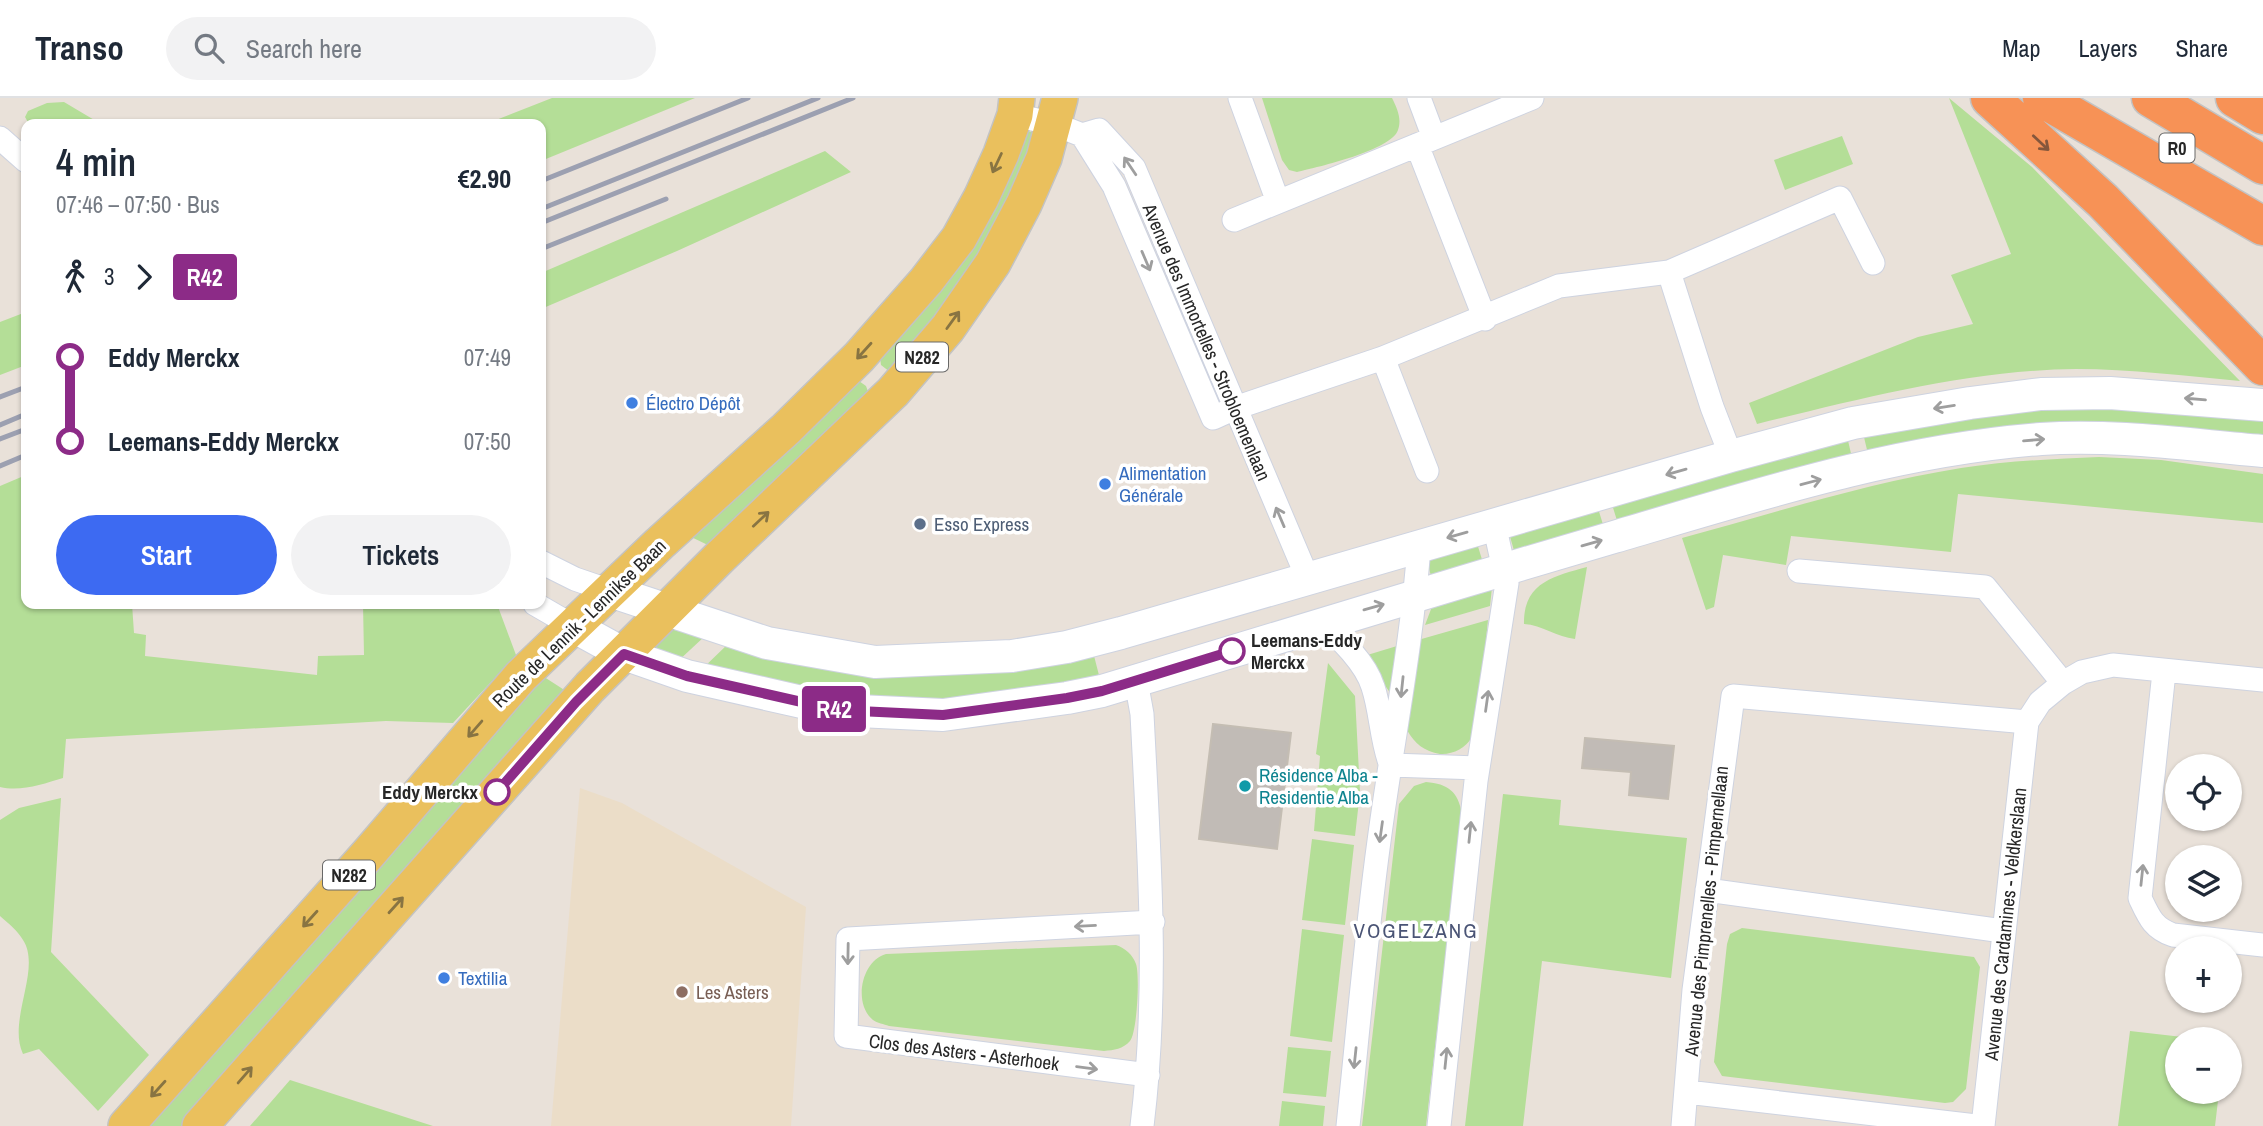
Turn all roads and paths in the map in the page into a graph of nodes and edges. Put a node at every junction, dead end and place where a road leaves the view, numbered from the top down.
1 (1241, 98) edge
2 (1419, 98) edge
3 (1532, 98) edge
4 (1990, 98) edge
5 (2042, 98) edge
6 (2091, 98) edge
7 (2151, 98) edge
8 (2235, 98) edge
9 (1016, 106) edge
10 (2263, 115) edge
11 (1065, 119) edge
12 (0, 138) edge
13 (1426, 142) junction
14 (21, 157) edge
15 (2263, 165) edge
16 (2263, 198) edge
17 (1278, 202) junction
18 (1234, 220) dead end
19 (2263, 226) edge
20 (1873, 263) dead end
21 (1669, 272) junction
22 (1485, 319) junction
23 (1383, 358) junction
24 (2263, 366) edge
25 (2263, 405) edge
26 (1235, 408) junction
27 (2263, 451) edge
28 (1731, 456) junction
29 (1427, 471) dead end
30 (1494, 524) junction
31 (1419, 546) junction
32 (546, 564) edge
33 (1505, 568) junction
34 (1799, 572) dead end
35 (1308, 579) junction
36 (610, 591) junction
37 (1416, 595) junction
38 (544, 609) edge
39 (667, 611) junction
40 (1321, 623) junction
41 (573, 626) junction
42 (624, 654) junction
43 (2164, 672) junction
44 (2263, 680) edge
45 (1136, 681) junction
46 (2063, 683) junction
47 (2027, 722) junction
48 (1391, 765) junction
49 (1478, 768) junction
50 (1707, 890) junction
51 (1153, 922) junction
52 (2003, 931) junction
53 (2263, 946) edge
54 (1148, 1076) junction
55 (1687, 1093) junction
56 (126, 1126) edge
57 (200, 1126) edge
58 (1142, 1126) edge
59 (1348, 1126) edge
60 (1439, 1126) edge
61 (1683, 1126) edge
62 (1976, 1126) edge
63 (1983, 1126) edge

1 - 17 street
2 - 13 street
3 - 13 street
4 -> 24 highway
5 - 19 highway
6 - 16 highway, R0
7 - 15 highway
8 - 10 highway
9 - 11 street, Route de Lennik - Lennikse Baan
9 -> 36 main road, Route de Lennik - Lennikse Baan / N282
26 -> 11 street, Avenue des Immortelles - Strobloemenlaan
11 -> 26 street, Avenue des Immortelles - Strobloemenlaan
39 -> 11 main road, N282
12 - 14 street
13 - 17 street
13 - 22 street
17 - 18 street
20 - 21 street
21 - 22 street
21 - 28 street
22 - 23 street
23 - 26 street
23 - 29 street
25 -> 28 street
35 -> 26 street, Avenue des Immortelles - Strobloemenlaan
33 -> 27 street
28 -> 30 street
30 -> 31 street
30 - 33 street
31 - 35 street
31 - 37 street
32 - 36 street
33 - 37 street
49 -> 33 street
34 - 46 street
35 - 39 street
36 - 39 street
36 - 41 main road, Route de Lennik - Lennikse Baan / N282
40 -> 37 street
37 -> 48 street
38 - 41 street
39 - 42 main road, N282
40 - 45 street
40 - 48 street
41 - 42 street
41 -> 56 main road, Route de Lennik - Lennikse Baan / N282
42 - 45 street
57 -> 42 main road, N282
43 - 44 street
43 - 46 street
53 -> 43 street
45 - 51 street
46 - 47 street
47 - 50 street, Avenue des Pimprenelles - Pimpernellaan
47 - 52 street, Avenue des Cardamines - Veldkerslaan
48 - 49 street
48 -> 59 street
60 -> 49 street
50 - 52 street
50 - 55 street, Avenue des Pimprenelles - Pimpernellaan
51 - 54 street
51 -> 54 street, Clos des Asters - Asterhoek
52 - 63 street, Avenue des Cardamines - Veldkerslaan
54 - 58 street
55 - 61 street, Avenue des Pimprenelles - Pimpernellaan
55 - 62 street

